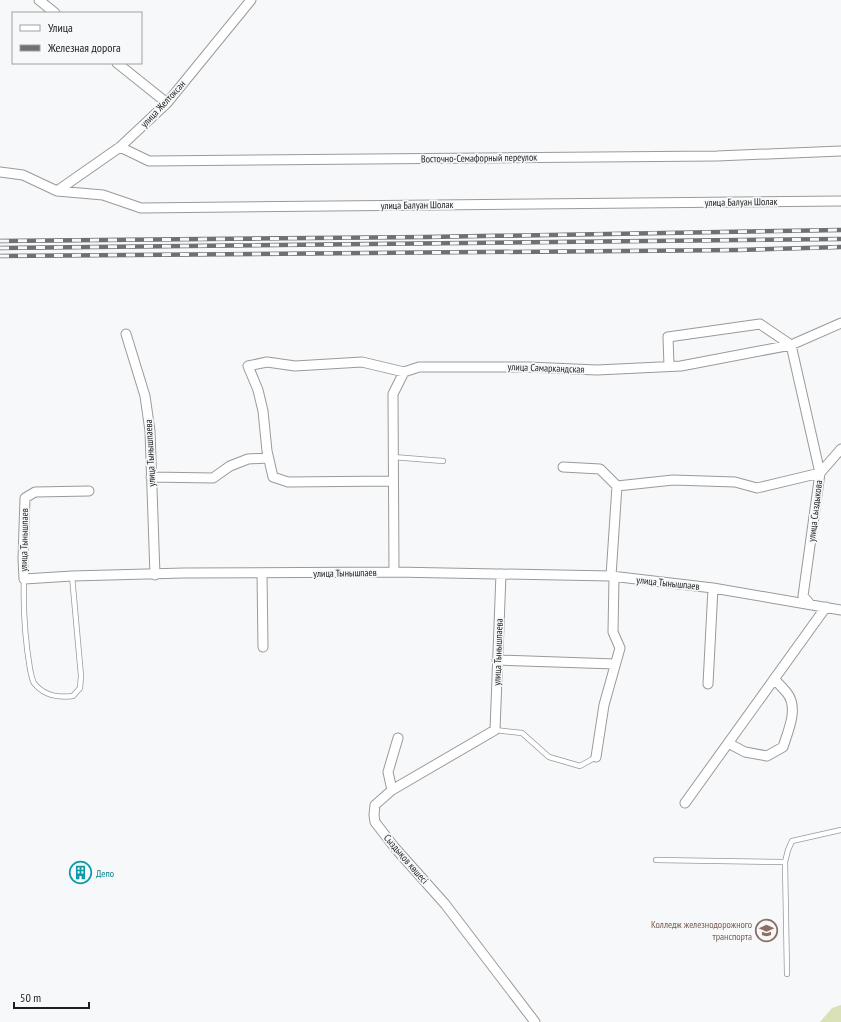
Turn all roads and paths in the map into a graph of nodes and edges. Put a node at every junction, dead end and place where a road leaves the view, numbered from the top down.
1 (39, 0) edge
2 (251, 0) edge
3 (54, 12) edge
4 (118, 64) edge
5 (167, 103) junction
6 (120, 147) junction
7 (841, 151) edge
8 (0, 172) edge
9 (58, 191) junction
10 (841, 200) edge
11 (841, 323) edge
12 (126, 334) dead end
13 (791, 344) junction
14 (669, 366) junction
15 (404, 372) junction
16 (841, 449) edge
17 (393, 457) junction
18 (268, 458) junction
19 (443, 461) dead end
20 (563, 467) dead end
21 (820, 473) junction
22 (152, 477) junction
23 (393, 482) junction
24 (617, 486) junction
25 (90, 491) dead end
26 (394, 572) junction
27 (262, 574) junction
28 (501, 574) junction
29 (155, 575) junction
30 (72, 576) junction
31 (612, 577) junction
32 (24, 579) junction
33 (713, 588) junction
34 (810, 604) junction
35 (826, 607) junction
36 (841, 610) edge
37 (263, 647) dead end
38 (497, 660) junction
39 (616, 664) junction
40 (774, 679) junction
41 (708, 684) dead end
42 (495, 730) junction
43 (398, 738) dead end
44 (728, 743) junction
45 (596, 757) joint
46 (392, 790) junction
47 (685, 803) dead end
48 (841, 830) edge
49 (656, 860) dead end
50 (785, 862) junction
51 (787, 974) dead end
52 (535, 1022) edge

1 - 3 street
2 - 5 street, улица Желтоксан
4 - 5 street
5 - 6 street, улица Желтоксан
6 - 7 street, Восточно-Семафорный переулок
6 - 9 street, улица Желтоксан
8 - 9 street, улица Балуан Шолак
9 - 10 street, улица Балуан Шолак
11 - 13 street, улица Самаркандская
12 - 22 street, улица Тынышпаева
13 - 14 street, улица Самаркандская
13 - 14 street
13 - 21 street, улица Сыздыкова
14 - 15 street, улица Самаркандская
15 - 17 street
15 - 18 street, улица Самаркандская
16 - 21 street
17 - 19 lane
17 - 23 street
18 - 22 street
18 - 23 street
20 - 24 street
21 - 24 street
21 - 34 street, улица Сыздыкова
22 - 29 street, улица Тынышпаева
23 - 26 street
24 - 31 street
25 - 32 street, улица Тынышпаев
26 - 27 street, улица Тынышпаев
26 - 28 street, улица Тынышпаев
27 - 29 street, улица Тынышпаев
27 - 37 street
28 - 31 street, улица Тынышпаев
28 - 38 street, улица Тынышпаева
29 - 30 street, улица Тынышпаев
30 - 32 street, улица Тынышпаев
30 - 32 lane
31 - 33 street, улица Тынышпаев
31 - 39 street
33 - 34 street, улица Тынышпаев
33 - 41 street
34 - 35 street, улица Тынышпаев
35 - 36 street, улица Тынышпаев
35 - 40 street
38 - 39 street
38 - 42 street, улица Тынышпаева
39 - 45 street
40 - 44 street
40 - 44 street
42 - 45 lane
42 - 46 street, Сыздықов көшесі
43 - 46 street
44 - 47 street
46 - 52 street, Сыздықов көшесі
48 - 50 lane
49 - 50 lane
50 - 51 lane

